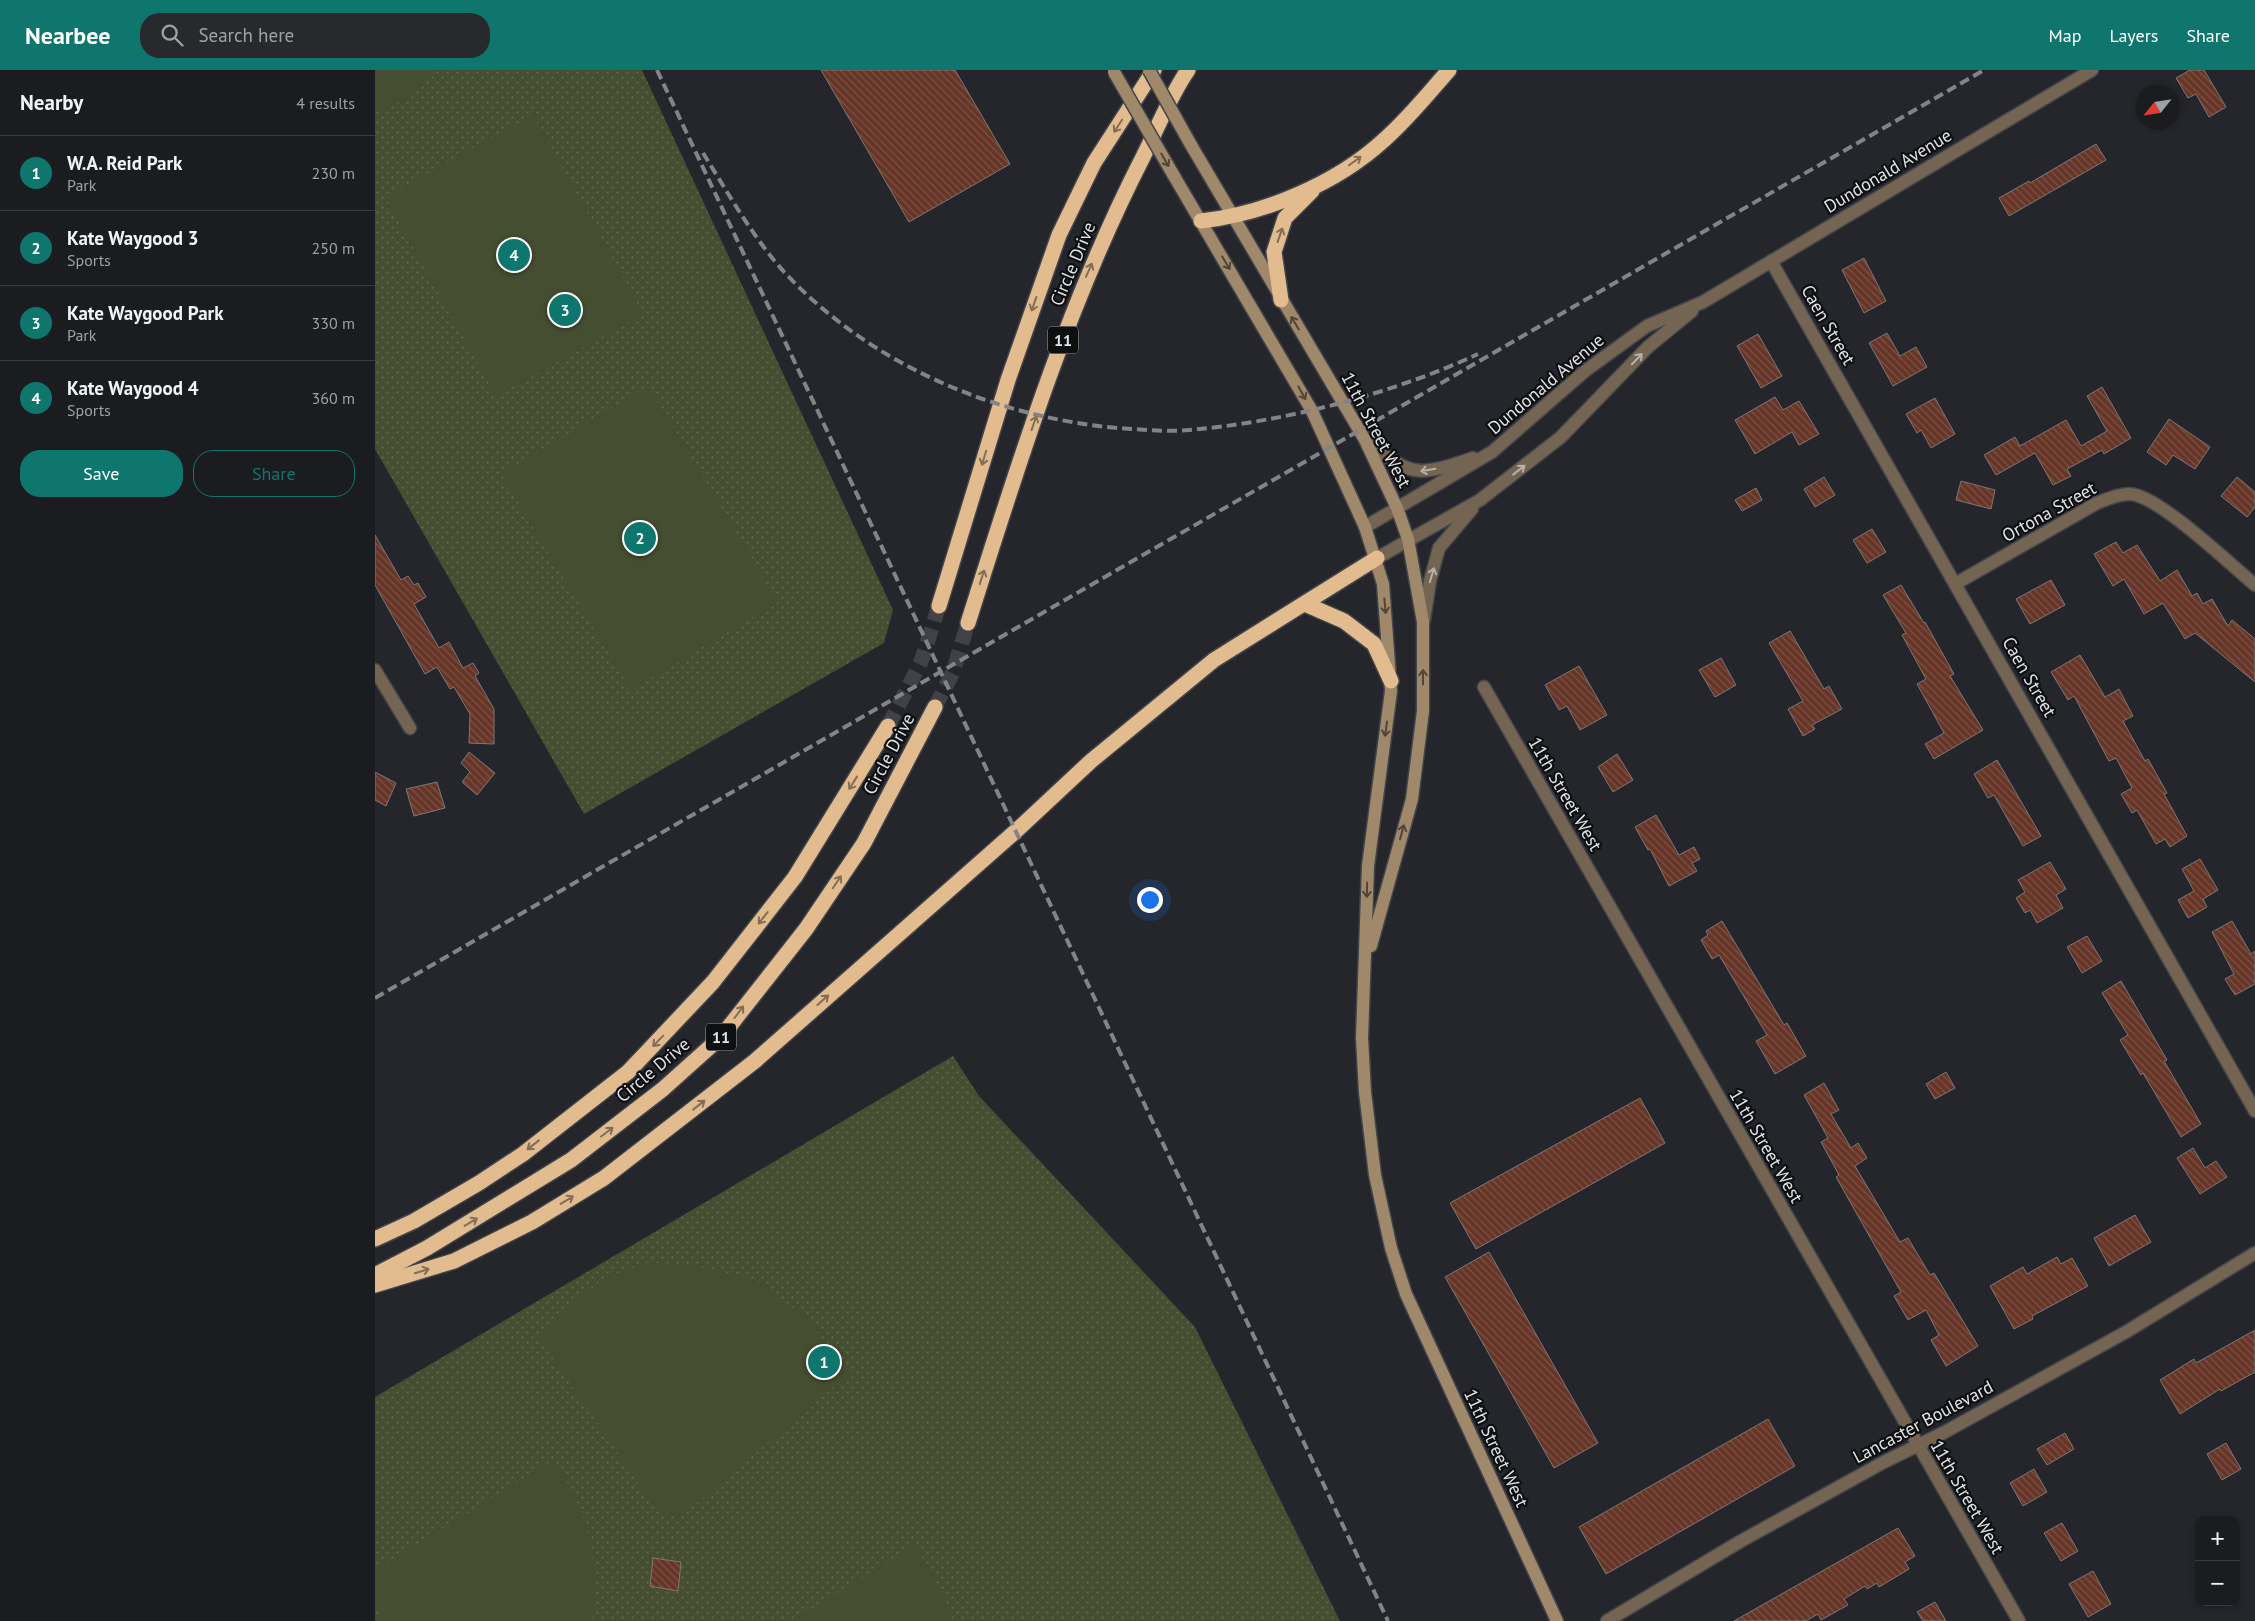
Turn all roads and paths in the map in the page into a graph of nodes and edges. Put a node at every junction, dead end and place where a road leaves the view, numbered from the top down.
1 (1149, 70) edge
2 (1154, 70) edge
3 (1188, 70) edge
4 (1449, 70) edge
5 (2092, 70) edge
6 (1114, 71) edge
7 (1314, 188) junction
8 (1232, 218) junction
9 (1201, 221) junction
10 (1771, 261) junction
11 (1281, 300) junction
12 (1703, 302) junction
13 (1365, 440) junction
14 (1492, 452) junction
15 (1480, 500) junction
16 (1397, 508) junction
17 (1365, 527) junction
18 (1408, 538) junction
19 (1377, 558) junction
20 (1955, 584) junction
21 (2255, 585) edge
22 (1305, 604) junction
23 (939, 606) tunnel mouth
24 (1423, 622) junction
25 (968, 623) tunnel mouth
26 (375, 670) edge
27 (1391, 681) junction
28 (1484, 688) dead end
29 (935, 707) tunnel mouth
30 (888, 726) tunnel mouth
31 (410, 728) dead end
32 (1366, 964) junction
33 (2255, 1111) edge
34 (375, 1239) edge
35 (2255, 1253) edge
36 (375, 1275) edge
37 (375, 1285) edge
38 (1918, 1447) junction
39 (1557, 1621) edge
40 (1607, 1621) edge
41 (2019, 1621) edge

1 - 8 main road, 11th Street West, bridge
2 -> 23 highway, Circle Drive / 11
25 -> 3 highway, Circle Drive / 11
7 -> 4 highway
5 - 10 street, Dundonald Avenue
6 -> 9 main road, 11th Street West, bridge
7 - 8 highway
11 -> 7 highway
8 - 9 highway
8 - 11 main road, 11th Street West
9 -> 17 main road, 11th Street West
10 - 12 street, Dundonald Avenue
10 - 20 street, Caen Street
13 -> 11 main road, 11th Street West
12 - 14 street, Dundonald Avenue
15 -> 12 street, Dundonald Avenue
14 -> 13 street, Dundonald Avenue
13 - 16 main road, 11th Street West
14 - 16 street, Dundonald Avenue
15 - 18 street, Dundonald Avenue
24 -> 15 street, Dundonald Avenue
16 - 17 street, Dundonald Avenue
16 - 18 main road, 11th Street West
17 - 19 main road, 11th Street West
18 - 19 street, Dundonald Avenue
18 - 24 main road, 11th Street West
19 - 22 highway
19 -> 27 main road, 11th Street West
20 - 21 street, Ortona Street
20 - 33 street, Caen Street
22 - 27 highway
37 -> 22 highway
32 -> 24 main road, 11th Street West
26 - 31 street
27 -> 32 main road, 11th Street West
28 - 38 street, 11th Street West
36 -> 29 highway, Circle Drive / 11
30 -> 34 highway, Circle Drive / 11
32 - 39 main road, 11th Street West
35 - 38 street, Lancaster Boulevard
38 - 40 street, Lancaster Boulevard
38 - 41 street, 11th Street West

